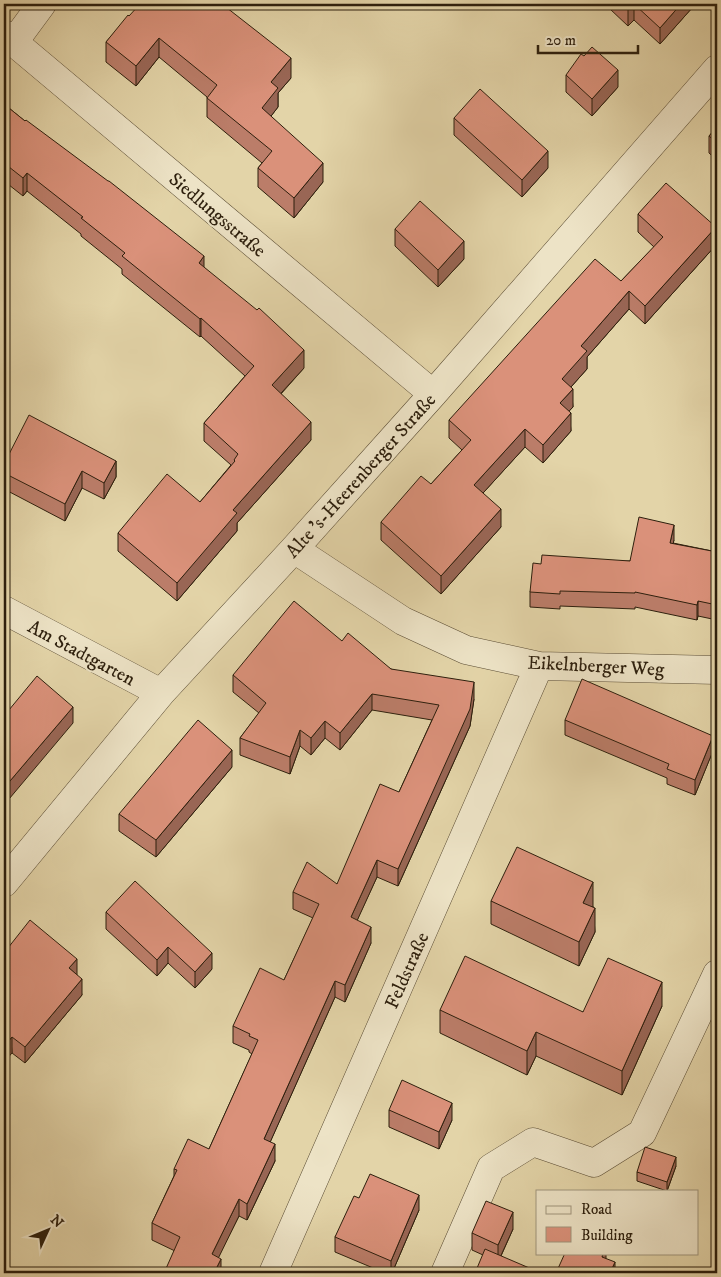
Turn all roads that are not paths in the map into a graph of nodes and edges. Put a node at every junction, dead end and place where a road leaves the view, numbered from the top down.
1 (42, 4) edge
2 (9, 38) edge
3 (717, 69) edge
4 (433, 394) junction
5 (294, 548) junction
6 (4, 610) edge
7 (539, 666) junction
8 (717, 670) edge
9 (161, 693) junction
10 (4, 883) edge
11 (717, 974) edge
12 (273, 1273) edge
13 (445, 1273) edge

1 - 2 street
2 - 4 street, Siedlungsstraße
3 - 4 street, Alte 's-Heerenberger Straße
4 - 5 street, Alte 's-Heerenberger Straße
5 - 7 street, Eikelnberger Weg
5 - 9 street, Alte 's-Heerenberger Straße
6 - 9 street, Am Stadtgarten
7 - 8 street, Eikelnberger Weg
7 - 12 street, Feldstraße
9 - 10 street, Alte 's-Heerenberger Straße
11 - 13 street

